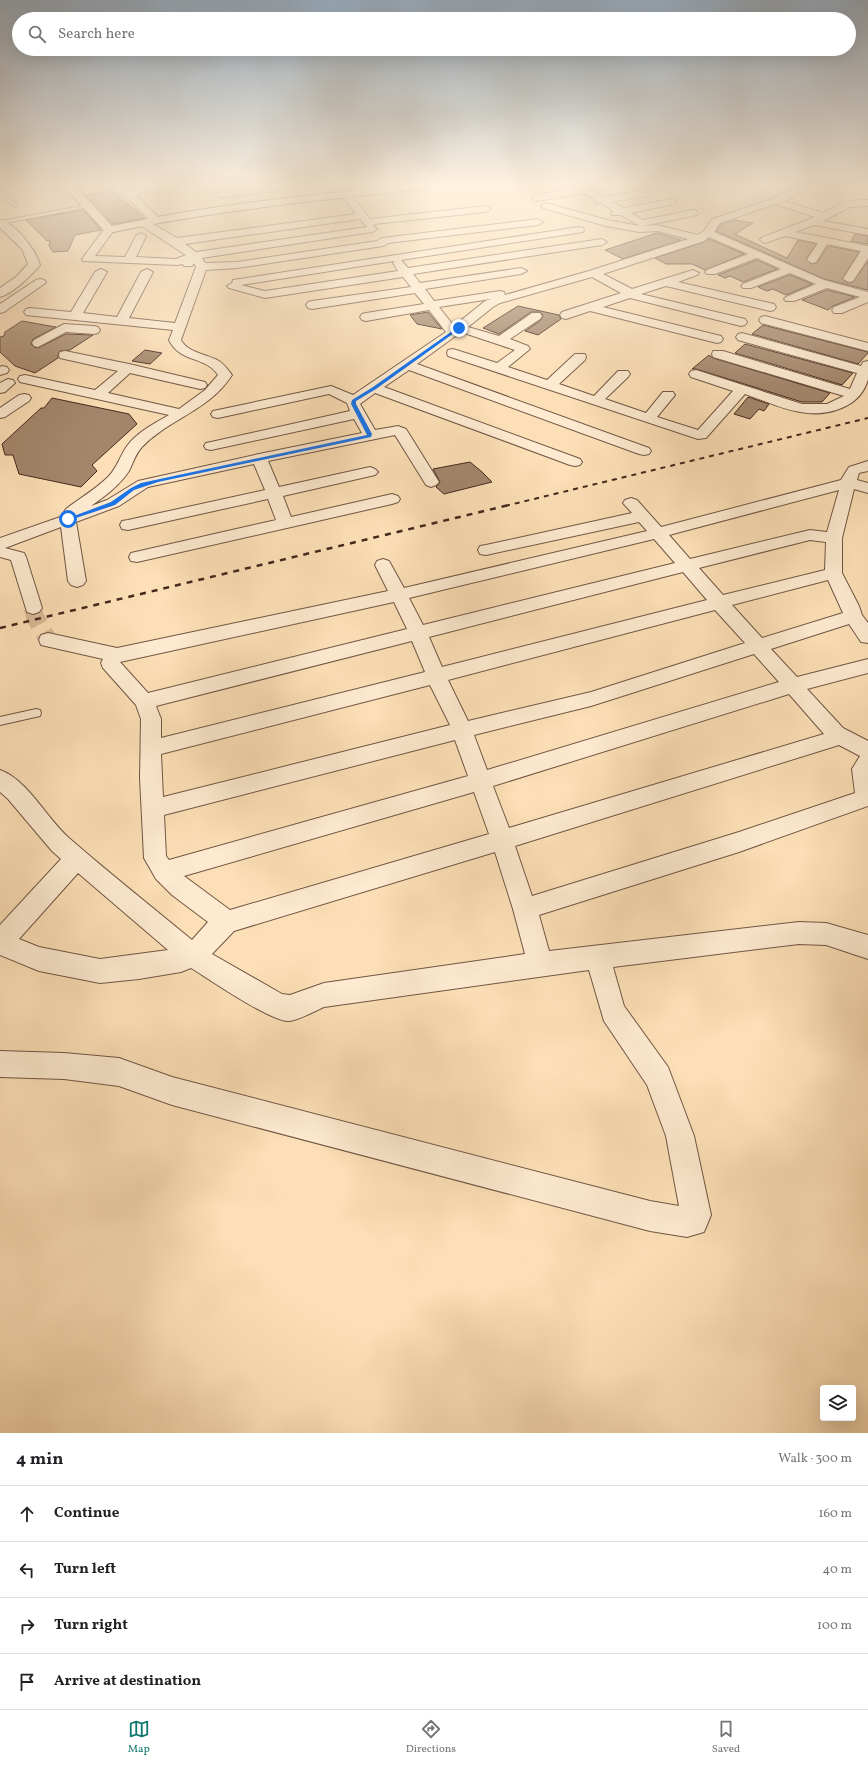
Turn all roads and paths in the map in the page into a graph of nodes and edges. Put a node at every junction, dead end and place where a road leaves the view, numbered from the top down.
1 (29, 252) edge
2 (92, 252) edge
3 (133, 252) edge
4 (188, 252) edge
5 (227, 252) edge
6 (323, 252) edge
7 (390, 252) edge
8 (429, 252) edge
9 (537, 252) edge
10 (656, 252) edge
11 (752, 252) edge
12 (817, 252) edge
13 (866, 252) edge
14 (758, 254) junction
15 (394, 257) junction
16 (129, 260) junction
17 (191, 260) junction
18 (812, 260) dead end
19 (202, 267) junction
20 (791, 269) junction
21 (521, 271) dead end
22 (102, 272) dead end
23 (147, 272) dead end
24 (406, 272) junction
25 (711, 272) dead end
26 (593, 273) junction
27 (693, 273) dead end
28 (0, 279) edge
29 (20, 279) junction
30 (849, 279) dead end
31 (40, 282) dead end
32 (664, 282) junction
33 (826, 284) junction
34 (418, 288) junction
35 (630, 293) junction
36 (0, 294) edge
37 (500, 294) dead end
38 (868, 297) edge
39 (731, 298) junction
40 (790, 299) dead end
41 (312, 305) dead end
42 (431, 306) junction
43 (589, 307) junction
44 (770, 307) dead end
45 (27, 308) dead end
46 (0, 309) edge
47 (838, 310) dead end
48 (566, 315) dead end
49 (75, 316) junction
50 (536, 316) dead end
51 (366, 317) dead end
52 (765, 320) dead end
53 (121, 321) junction
54 (741, 322) dead end
55 (456, 331) junction
56 (106, 332) dead end
57 (178, 333) junction
58 (742, 337) dead end
59 (160, 338) dead end
60 (717, 339) dead end
61 (501, 340) junction
62 (38, 343) dead end
63 (868, 347) edge
64 (453, 353) dead end
65 (718, 354) dead end
66 (65, 355) dead end
67 (580, 357) dead end
68 (408, 365) junction
69 (129, 368) junction
70 (866, 368) edge
71 (498, 369) junction
72 (622, 374) dead end
73 (696, 374) dead end
74 (25, 379) dead end
75 (200, 385) dead end
76 (549, 386) junction
77 (375, 388) junction
78 (742, 389) junction
79 (853, 394) junction
80 (97, 395) junction
81 (668, 395) dead end
82 (24, 398) dead end
83 (596, 401) junction
84 (356, 407) junction
85 (180, 413) junction
86 (0, 414) edge
87 (218, 414) dead end
88 (648, 419) junction
89 (370, 436) junction
90 (211, 446) dead end
91 (644, 451) dead end
92 (259, 458) junction
93 (575, 462) dead end
94 (868, 466) edge
95 (370, 472) dead end
96 (431, 482) dead end
97 (849, 483) junction
98 (868, 488) edge
99 (274, 493) junction
100 (392, 498) dead end
101 (63, 521) junction
102 (286, 523) junction
103 (128, 525) dead end
104 (658, 533) junction
105 (834, 538) junction
106 (0, 544) edge
107 (486, 550) dead end
108 (0, 552) edge
109 (137, 557) dead end
110 (383, 565) dead end
111 (685, 565) junction
112 (833, 573) junction
113 (77, 581) dead end
114 (399, 595) junction
115 (718, 603) junction
116 (33, 608) tunnel mouth
117 (853, 616) junction
118 (418, 632) junction
119 (868, 637) edge
120 (48, 640) dead end
121 (756, 646) junction
122 (117, 655) junction
123 (868, 666) edge
124 (436, 676) junction
125 (793, 684) junction
126 (145, 701) junction
127 (36, 713) dead end
128 (0, 721) edge
129 (462, 730) junction
130 (839, 737) junction
131 (151, 749) junction
132 (868, 750) edge
133 (868, 761) edge
134 (0, 779) edge
135 (480, 781) junction
136 (153, 809) junction
137 (502, 840) junction
138 (77, 858) junction
139 (164, 872) junction
140 (525, 909) junction
141 (223, 925) junction
142 (0, 942) edge
143 (868, 947) edge
144 (198, 951) junction
145 (540, 964) junction
146 (602, 972) junction
147 (0, 1064) edge

1 - 29 street
2 - 16 street
3 - 16 street
4 - 17 street
5 - 17 street
6 - 19 street
7 - 15 street
8 - 15 street
9 - 24 street
10 - 26 street
11 - 14 street
12 - 18 street
13 - 30 street
14 - 20 street
14 - 25 street
15 - 24 street
15 - 24 street
16 - 17 street
17 - 19 street
19 - 57 street
20 - 33 street
20 - 39 street
21 - 34 street
22 - 49 street
23 - 53 street
24 - 34 street
26 - 35 street
26 - 55 street
27 - 32 street
28 - 29 street
29 - 36 street
31 - 46 street
32 - 35 street
32 - 39 street
33 - 38 street
33 - 40 street
34 - 41 street
34 - 42 street
35 - 43 street
35 - 54 street
37 - 42 street
38 - 47 street
39 - 44 street
42 - 51 street
42 - 55 street
43 - 48 street
43 - 60 street
45 - 49 street
49 - 53 street
50 - 61 street
52 - 63 street
53 - 57 street
55 - 61 street
55 - 68 street
56 - 62 street
57 - 59 street
57 - 85 street
58 - 70 street
61 - 71 street
64 - 71 street
65 - 79 street
66 - 69 street
67 - 76 street
68 - 77 street
68 - 91 street
69 - 75 street
69 - 80 street
70 - 79 street
71 - 76 street
72 - 83 street
73 - 78 street
74 - 80 street
76 - 83 street
77 - 84 street
77 - 93 street
78 - 79 street
78 - 88 street
80 - 85 street
81 - 88 street
82 - 86 street
83 - 88 street
84 - 87 street
84 - 89 street
84 - 90 street
85 - 101 street
89 - 92 street
89 - 96 street
92 - 99 street
92 - 101 street
94 - 97 street
95 - 99 street
97 - 98 street
97 - 104 street
97 - 105 street
99 - 102 street
99 - 103 street
100 - 102 street
101 - 106 street
101 - 113 street
102 - 109 street
104 - 107 street
104 - 111 street
104 - 114 street
105 - 111 street
105 - 112 street
108 - 116 street
110 - 114 street
111 - 115 street
111 - 118 street
112 - 115 street
112 - 117 street
114 - 118 street
114 - 122 street
115 - 121 street
115 - 124 street
117 - 119 street
117 - 121 street
118 - 124 street
118 - 126 street
120 - 122 street
121 - 125 street
121 - 129 street
122 - 126 street
123 - 125 street
124 - 129 street
124 - 131 street
125 - 130 street
125 - 135 street
126 - 131 street
127 - 128 lane
129 - 135 street
129 - 136 street
130 - 132 street
130 - 137 street
131 - 136 street
133 - 140 street
134 - 138 street
135 - 137 street
135 - 139 street
136 - 139 street
137 - 140 street
137 - 141 street
138 - 142 street
138 - 144 street
139 - 141 street
140 - 145 street
141 - 144 street
142 - 144 street
143 - 146 street
144 - 145 street
145 - 146 street
146 - 147 street

